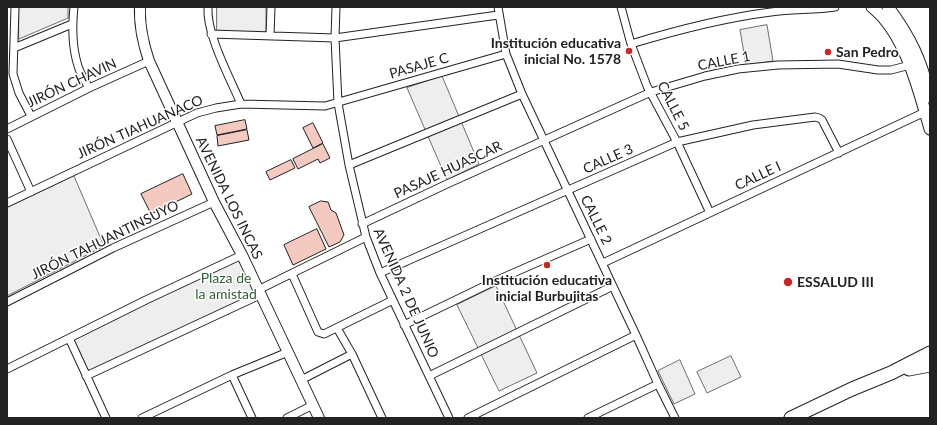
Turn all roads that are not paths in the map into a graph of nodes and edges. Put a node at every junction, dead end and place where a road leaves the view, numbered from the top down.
1 (16, 7) edge
2 (74, 7) edge
3 (140, 7) edge
4 (208, 7) edge
5 (271, 7) edge
6 (336, 7) edge
7 (498, 7) edge
8 (621, 7) edge
9 (835, 7) edge
10 (872, 7) edge
11 (891, 9) edge
12 (498, 15) junction
13 (72, 24) junction
14 (211, 34) junction
15 (270, 36) junction
16 (335, 38) junction
17 (631, 44) junction
18 (14, 48) junction
19 (506, 54) junction
20 (148, 61) junction
21 (915, 64) junction
22 (89, 88) junction
23 (651, 92) junction
24 (522, 94) junction
25 (930, 97) edge
26 (338, 103) junction
27 (241, 104) junction
28 (928, 112) edge
29 (31, 116) junction
30 (178, 122) junction
31 (7, 129) edge
32 (930, 129) edge
33 (7, 139) edge
34 (544, 140) junction
35 (676, 142) junction
36 (839, 153) junction
37 (349, 165) junction
38 (568, 191) junction
39 (31, 192) junction
40 (214, 202) junction
41 (7, 203) edge
42 (710, 213) junction
43 (362, 224) junction
44 (366, 237) junction
45 (591, 239) junction
46 (242, 255) junction
47 (602, 263) junction
48 (380, 273) junction
49 (292, 274) junction
50 (613, 286) junction
51 (259, 292) junction
52 (393, 300) junction
53 (7, 302) edge
54 (404, 325) junction
55 (337, 328) junction
56 (636, 335) junction
57 (69, 338) junction
58 (288, 352) junction
59 (930, 353) edge
60 (352, 354) junction
61 (930, 365) edge
62 (8, 367) edge
63 (891, 373) junction
64 (86, 376) junction
65 (232, 376) junction
66 (429, 376) junction
67 (301, 380) junction
68 (658, 384) junction
69 (313, 405) junction
70 (106, 418) edge
71 (142, 418) edge
72 (252, 418) edge
73 (287, 418) edge
74 (319, 418) edge
75 (382, 418) edge
76 (449, 418) edge
77 (468, 418) edge
78 (588, 418) edge
79 (675, 418) edge
80 (791, 418) edge

1 - 18 street
2 - 13 street
3 - 20 street, AVENIDA LOS INCAS
4 - 14 street
5 - 15 street
6 - 16 street, AVENIDA 2 DE JUNIO
7 - 12 street, CALLE 2
8 - 17 street, CALLE 5
9 - 17 street
10 - 21 main road
11 - 21 main road
12 - 16 street
12 - 19 street, CALLE 2
13 - 18 street
13 - 22 street
14 - 15 street
14 - 27 street
15 - 16 street
16 - 26 street, AVENIDA 2 DE JUNIO
17 - 23 street, CALLE 5
18 - 29 street
19 - 24 street, CALLE 2
19 - 26 street, PASAJE C
20 - 22 street, JIRÓN CHAVIN
20 - 30 street, AVENIDA LOS INCAS
21 - 23 street, CALLE 1
21 - 25 main road
21 - 28 main road
22 - 29 street, JIRÓN CHAVIN
23 - 34 street, CALLE 1
23 - 35 street, CALLE 5
24 - 34 street, CALLE 2
24 - 37 street
26 - 27 street, JIRÓN TIAHUANACO
26 - 37 street, AVENIDA 2 DE JUNIO
27 - 30 street, JIRÓN TIAHUANACO
28 - 32 main road
28 - 36 street, CALLE I
29 - 31 street, JIRÓN CHAVIN
30 - 39 street, JIRÓN TIAHUANACO
30 - 40 street, AVENIDA LOS INCAS
33 - 39 street
34 - 38 street, CALLE 2
34 - 43 street, PASAJE HUASCAR
35 - 36 street, CALLE 3
35 - 38 street, CALLE 3
35 - 42 street, CALLE 5
36 - 42 street, CALLE I
37 - 43 street, AVENIDA 2 DE JUNIO
38 - 45 street, CALLE 2
38 - 48 street, CALLE 3
39 - 41 street, JIRÓN TIAHUANACO
40 - 46 street, AVENIDA LOS INCAS
40 - 53 street, JIRÓN TAHUANTINSUYO
42 - 47 street, CALLE I
43 - 44 street, AVENIDA 2 DE JUNIO
44 - 48 street, AVENIDA 2 DE JUNIO
44 - 49 street
45 - 47 street, CALLE 2
45 - 54 street
46 - 51 street, AVENIDA LOS INCAS
46 - 57 street
47 - 50 street, CALLE 2
48 - 52 street, AVENIDA 2 DE JUNIO
49 - 51 street
49 - 55 street
50 - 56 street, CALLE 2
50 - 66 street
51 - 58 street, AVENIDA LOS INCAS
51 - 64 street
52 - 54 street, AVENIDA 2 DE JUNIO
52 - 55 street
54 - 66 street, AVENIDA 2 DE JUNIO
55 - 60 street
56 - 68 street, CALLE 2
56 - 77 street
57 - 62 street
57 - 64 street
58 - 65 street
58 - 67 street, AVENIDA LOS INCAS
59 - 63 highway
60 - 67 street
60 - 75 street
61 - 63 highway
63 - 80 highway
64 - 70 street
65 - 71 street
65 - 72 street
66 - 76 street, AVENIDA 2 DE JUNIO
67 - 69 street, AVENIDA LOS INCAS
68 - 78 street
68 - 79 street, CALLE 2
69 - 73 street
69 - 74 street, AVENIDA LOS INCAS

